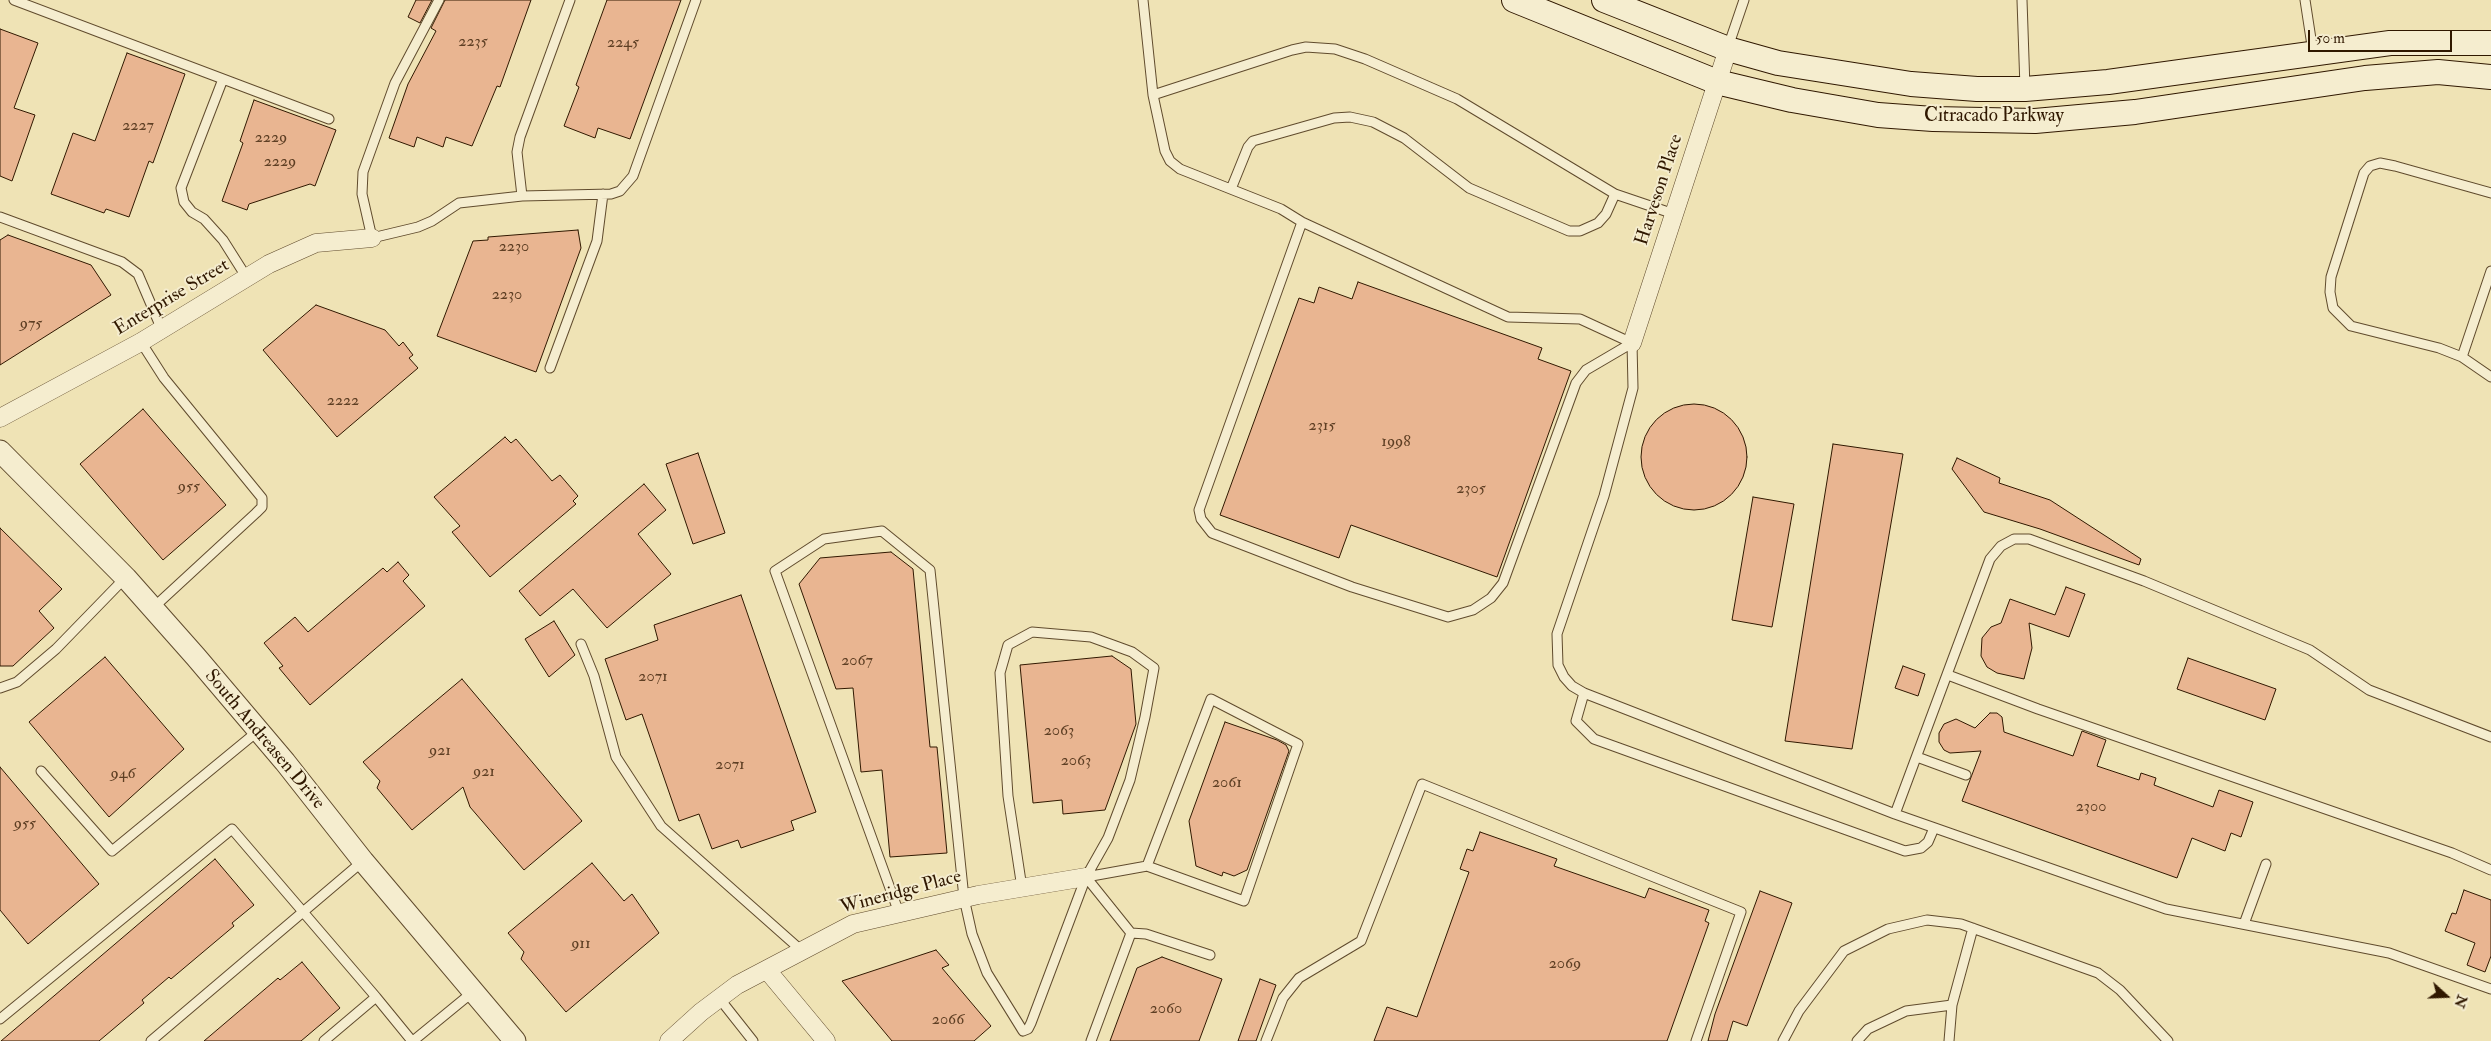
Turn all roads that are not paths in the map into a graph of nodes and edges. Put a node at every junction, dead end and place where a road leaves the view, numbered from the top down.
1 (14, 0) edge
2 (440, 0) edge
3 (570, 0) edge
4 (696, 0) edge
5 (1143, 0) edge
6 (1514, 0) edge
7 (1604, 0) edge
8 (1744, 0) edge
9 (2022, 0) edge
10 (2305, 0) edge
11 (2491, 43) edge
12 (1728, 49) junction
13 (2313, 52) junction
14 (2491, 76) edge
15 (223, 79) junction
16 (1717, 82) junction
17 (2025, 89) junction
18 (1153, 96) junction
19 (329, 119) dead end
20 (1231, 189) junction
21 (2491, 193) edge
22 (603, 194) junction
23 (1615, 194) junction
24 (522, 196) junction
25 (1674, 214) junction
26 (0, 217) edge
27 (1302, 222) junction
28 (372, 238) junction
29 (2491, 271) edge
30 (247, 278) junction
31 (162, 330) junction
32 (141, 342) junction
33 (1632, 344) junction
34 (2462, 356) junction
35 (550, 368) dead end
36 (2491, 377) edge
37 (0, 418) edge
38 (0, 451) edge
39 (126, 578) junction
40 (152, 608) junction
41 (581, 644) dead end
42 (1948, 674) junction
43 (0, 688) edge
44 (1584, 693) junction
45 (258, 731) junction
46 (2491, 737) edge
47 (1917, 757) junction
48 (41, 771) dead end
49 (1966, 775) dead end
50 (1895, 814) junction
51 (1934, 828) junction
52 (363, 861) junction
53 (2266, 864) dead end
54 (1147, 866) junction
55 (2491, 870) edge
56 (1086, 877) junction
57 (1022, 888) junction
58 (964, 898) junction
59 (303, 912) junction
60 (899, 913) junction
61 (2244, 924) junction
62 (1973, 928) junction
63 (1131, 933) junction
64 (802, 951) junction
65 (1210, 955) dead end
66 (766, 970) junction
67 (2491, 990) edge
68 (474, 991) junction
69 (376, 997) junction
70 (719, 998) junction
71 (1952, 1005) junction
72 (0, 1020) edge
73 (152, 1041) edge
74 (324, 1041) edge
75 (412, 1041) edge
76 (515, 1041) edge
77 (669, 1041) edge
78 (753, 1041) edge
79 (826, 1041) edge
80 (1091, 1041) edge
81 (1266, 1041) edge
82 (1696, 1041) edge
83 (1783, 1041) edge
84 (1857, 1041) edge
85 (1949, 1041) edge
86 (2168, 1041) edge

1 - 15 lane
2 - 28 lane
3 - 24 lane
4 - 22 lane
5 - 18 lane
6 - 16 main road, Citracado Parkway
7 - 12 main road, Citracado Parkway
8 - 12 lane
9 - 17 lane
10 - 13 lane
11 - 13 main road, Citracado Parkway
12 - 16 street, Harveson Place
12 - 17 main road, Citracado Parkway
13 - 17 main road, Citracado Parkway
14 - 16 main road, Citracado Parkway
15 - 19 lane
15 - 30 lane
16 - 25 street, Harveson Place
18 - 20 lane
18 - 23 lane
20 - 23 lane
20 - 27 lane
21 - 34 lane
22 - 24 lane
22 - 35 lane
23 - 25 lane
24 - 28 lane
25 - 33 street, Harveson Place
26 - 31 lane
27 - 33 lane
27 - 33 lane
28 - 30 street, Enterprise Street
29 - 34 lane
30 - 31 street, Enterprise Street
31 - 32 street, Enterprise Street
32 - 37 street, Enterprise Street
32 - 40 lane
33 - 44 lane
34 - 36 lane
38 - 39 street, South Andreasen Drive
39 - 40 street, South Andreasen Drive
39 - 43 lane
40 - 45 street, South Andreasen Drive
41 - 64 lane
42 - 46 lane
42 - 47 lane
42 - 55 lane
44 - 50 lane
44 - 51 lane
45 - 48 lane
45 - 52 street, South Andreasen Drive
47 - 49 lane
47 - 50 lane
50 - 51 lane
51 - 61 lane
52 - 59 lane
52 - 68 street, South Andreasen Drive
53 - 61 lane
54 - 54 lane
54 - 56 lane
56 - 57 street, Wineridge Place
56 - 57 lane
56 - 58 lane
56 - 63 lane
57 - 58 street, Wineridge Place
58 - 60 street, Wineridge Place
58 - 60 lane
59 - 69 lane
59 - 72 lane
59 - 73 lane
60 - 64 street, Wineridge Place
61 - 67 lane
62 - 71 lane
62 - 83 lane
62 - 86 lane
63 - 65 lane
63 - 80 lane
64 - 66 street, Wineridge Place
66 - 70 street, Wineridge Place
66 - 79 street
68 - 75 lane
68 - 76 street, South Andreasen Drive
69 - 74 lane
69 - 75 lane
70 - 77 street, Wineridge Place
70 - 78 lane
71 - 84 lane
71 - 85 lane
81 - 82 lane

